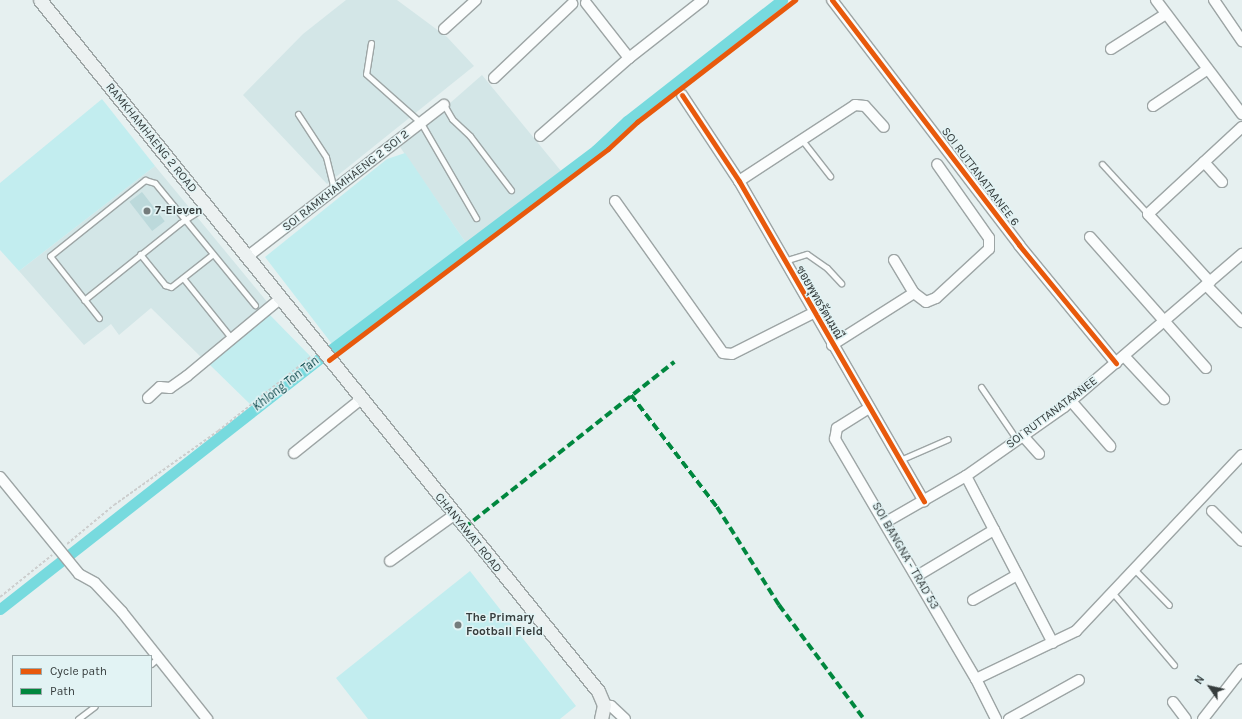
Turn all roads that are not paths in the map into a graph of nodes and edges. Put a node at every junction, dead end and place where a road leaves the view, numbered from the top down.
1 (40, 0) edge
2 (476, 0) edge
3 (703, 0) edge
4 (832, 0) edge
5 (843, 0) edge
6 (1156, 0) edge
7 (570, 2) edge
8 (587, 2) edge
9 (1219, 2) edge
10 (1166, 14) junction
11 (844, 16) junction
12 (444, 29) dead end
13 (1242, 41) edge
14 (371, 43) dead end
15 (1111, 49) dead end
16 (629, 58) junction
17 (1208, 69) junction
18 (494, 78) dead end
19 (682, 95) dead end
20 (444, 105) joint
21 (1153, 106) dead end
22 (298, 114) dead end
23 (1242, 114) edge
24 (421, 123) junction
25 (884, 127) dead end
26 (1241, 131) edge
27 (540, 136) dead end
28 (802, 140) junction
29 (1204, 162) junction
30 (937, 164) dead end
31 (1102, 164) dead end
32 (830, 176) dead end
33 (739, 181) junction
34 (1222, 182) dead end
35 (334, 190) junction
36 (511, 190) dead end
37 (615, 201) dead end
38 (206, 206) junction
39 (1148, 214) junction
40 (476, 218) dead end
41 (185, 220) junction
42 (1090, 237) dead end
43 (140, 254) junction
44 (213, 254) junction
45 (1242, 254) edge
46 (248, 257) junction
47 (894, 260) dead end
48 (784, 262) junction
49 (183, 278) junction
50 (841, 283) dead end
51 (1208, 283) junction
52 (914, 293) junction
53 (281, 298) junction
54 (84, 300) junction
55 (255, 305) dead end
56 (814, 314) junction
57 (98, 318) dead end
58 (1164, 322) junction
59 (1242, 322) edge
60 (232, 340) junction
61 (832, 345) junction
62 (324, 353) joint
63 (1124, 356) junction
64 (1116, 363) junction
65 (1206, 368) dead end
66 (981, 387) dead end
67 (148, 398) dead end
68 (1164, 399) dead end
69 (360, 400) junction
70 (1071, 401) junction
71 (869, 408) junction
72 (1020, 438) junction
73 (948, 439) dead end
74 (1110, 446) dead end
75 (294, 453) dead end
76 (1039, 454) dead end
77 (1242, 455) edge
78 (900, 460) junction
79 (966, 476) junction
80 (0, 478) edge
81 (924, 502) junction
82 (1212, 511) dead end
83 (454, 515) junction
84 (886, 522) junction
85 (994, 530) junction
86 (1242, 541) edge
87 (390, 561) dead end
88 (1134, 569) junction
89 (1017, 575) junction
90 (917, 576) junction
91 (1112, 592) junction
92 (973, 600) dead end
93 (1169, 605) dead end
94 (1053, 644) junction
95 (151, 655) edge
96 (155, 661) edge
97 (1174, 666) dead end
98 (1242, 669) edge
99 (976, 679) junction
100 (1079, 680) dead end
101 (1174, 702) dead end
102 (94, 707) edge
103 (602, 715) edge
104 (78, 719) edge
105 (207, 719) edge
106 (625, 719) edge
107 (996, 719) edge
108 (1009, 719) edge
109 (1186, 719) edge
110 (1203, 719) edge

1 - 38 main road, RAMKHAMHAENG 2 ROAD
2 - 12 street
3 - 16 street
4 - 11 street, SOI RUTTANATAANEE 6
5 - 11 street
6 - 10 street
7 - 8 street
7 - 18 street
8 - 16 street
9 - 13 street
10 - 15 street
10 - 17 street
11 - 64 street, SOI RUTTANATAANEE 6
14 - 24 lane
16 - 27 street
17 - 21 street
17 - 23 street
19 - 33 street, ซอยพุทธรัตนมณี
20 - 24 street, SOI RAMKHAMHAENG 2 SOI 2
20 - 36 lane
22 - 35 lane
24 - 35 street, SOI RAMKHAMHAENG 2 SOI 2
24 - 40 lane
25 - 28 street
26 - 29 street
28 - 32 lane
28 - 33 street
29 - 34 street
29 - 39 street
30 - 52 street
31 - 39 lane
33 - 48 street, ซอยพุทธรัตนมณี
35 - 46 street, SOI RAMKHAMHAENG 2 SOI 2
37 - 56 street
38 - 41 lane
38 - 46 main road, RAMKHAMHAENG 2 ROAD
39 - 51 street
41 - 43 lane
41 - 44 lane
41 - 54 lane
42 - 58 street
43 - 49 lane
43 - 54 lane
44 - 49 lane
44 - 55 lane
45 - 51 street, SOI RUTTANATAANEE
46 - 53 main road, RAMKHAMHAENG 2 ROAD
47 - 52 street
48 - 50 lane
48 - 56 street, ซอยพุทธรัตนมณี
49 - 60 lane
51 - 58 street, SOI RUTTANATAANEE
51 - 59 street
52 - 61 street
53 - 60 street
53 - 62 main road, RAMKHAMHAENG 2 ROAD
54 - 57 lane
56 - 61 street, ซอยพุทธรัตนมณี
58 - 63 street, SOI RUTTANATAANEE
58 - 65 street
60 - 67 street
61 - 71 street, ซอยพุทธรัตนมณี
62 - 69 main road, CHANYAWAT ROAD
63 - 64 street, SOI RUTTANATAANEE
63 - 68 street
64 - 70 street, SOI RUTTANATAANEE
66 - 72 lane
69 - 75 street
69 - 83 main road, CHANYAWAT ROAD
70 - 72 street, SOI RUTTANATAANEE
70 - 74 street
71 - 78 street, ซอยพุทธรัตนมณี
71 - 84 street, SOI BANGNA - TRAD 53
72 - 76 street
72 - 79 street, SOI RUTTANATAANEE
73 - 78 lane
77 - 88 street
78 - 81 street, ซอยพุทธรัตนมณี
79 - 81 street, SOI RUTTANATAANEE
79 - 85 street
80 - 95 street
81 - 84 street, SOI RUTTANATAANEE
82 - 86 street
83 - 87 street
83 - 103 main road, CHANYAWAT ROAD
84 - 90 street, SOI BANGNA - TRAD 53
85 - 89 street
85 - 90 street
88 - 91 street
88 - 93 lane
89 - 92 street
89 - 94 street
90 - 99 street, SOI BANGNA - TRAD 53
91 - 94 street
91 - 97 lane
94 - 99 street
96 - 105 street
98 - 110 street
99 - 107 street, SOI BANGNA - TRAD 53
100 - 108 street
101 - 109 street
102 - 104 lane
103 - 106 street

